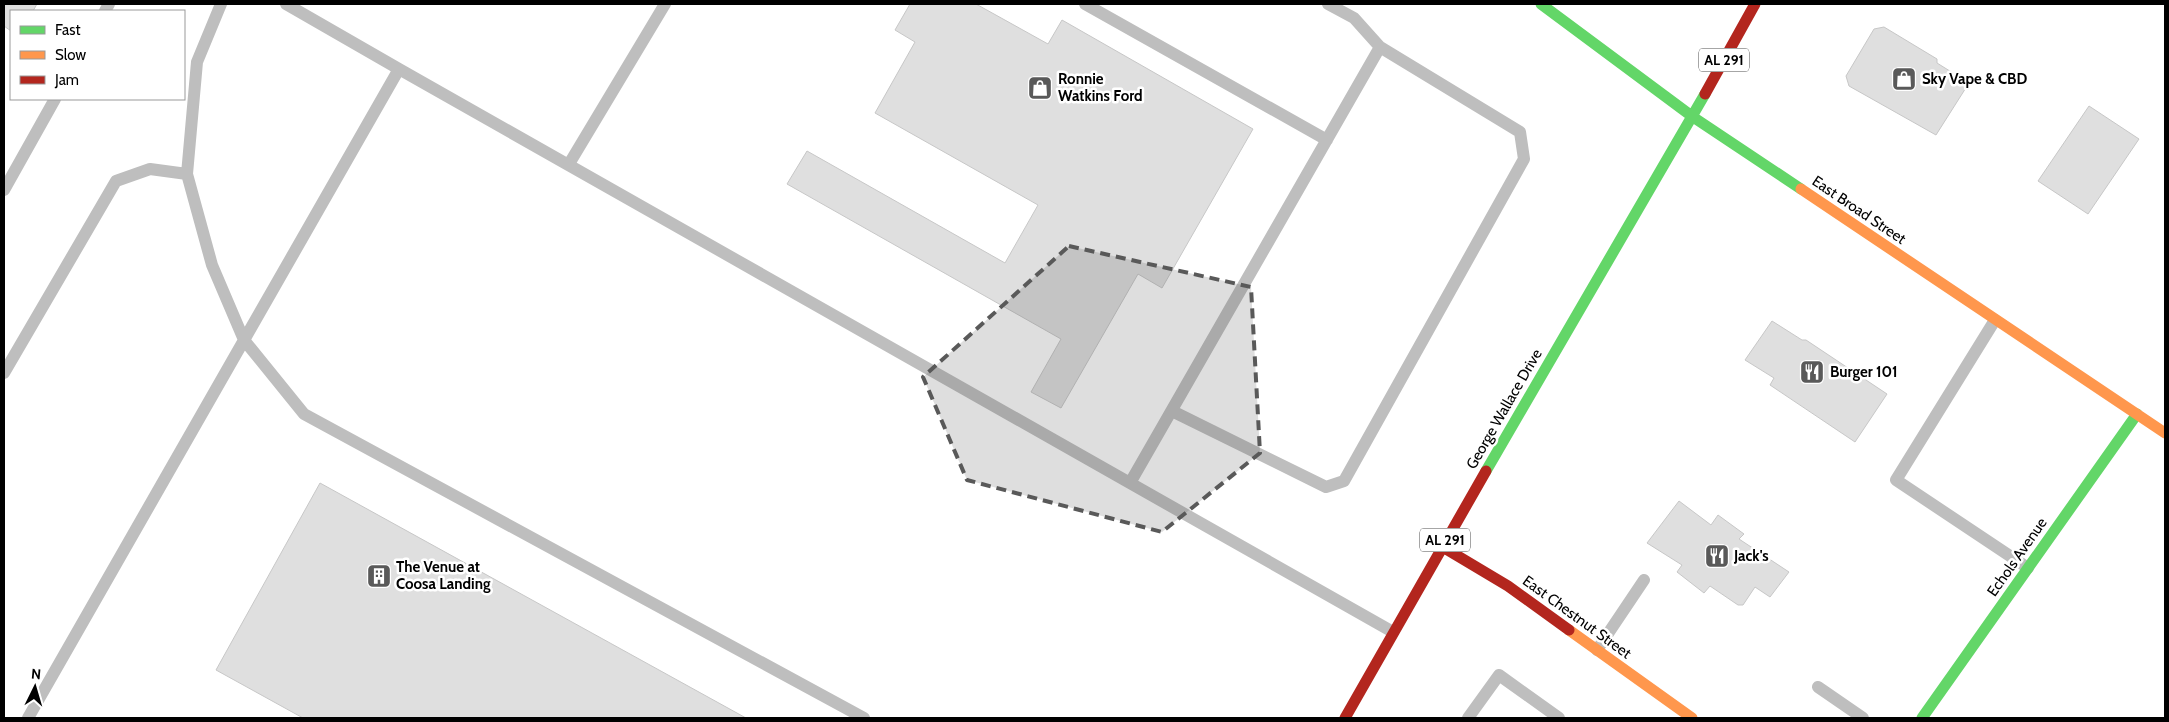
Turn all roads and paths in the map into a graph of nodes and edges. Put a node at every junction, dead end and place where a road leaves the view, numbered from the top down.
1 (221, 4) edge
2 (286, 4) edge
3 (665, 4) edge
4 (1085, 4) edge
5 (1328, 4) edge
6 (1541, 4) edge
7 (1755, 4) edge
8 (1380, 47) junction
9 (400, 68) junction
10 (54, 100) edge
11 (1693, 117) junction
12 (1327, 140) junction
13 (569, 164) junction
14 (187, 174) junction
15 (4, 190) edge
16 (1995, 320) junction
17 (244, 340) junction
18 (4, 373) edge
19 (1172, 411) junction
20 (2137, 414) junction
21 (2165, 433) edge
22 (1130, 483) junction
23 (1442, 546) junction
24 (2028, 568) junction
25 (1644, 580) dead end
26 (1393, 632) junction
27 (1597, 650) junction
28 (1818, 687) dead end
29 (28, 718) edge
30 (864, 718) edge
31 (1345, 718) edge
32 (1468, 718) edge
33 (1559, 718) edge
34 (1692, 718) edge
35 (1863, 718) edge
36 (1922, 718) edge

1 - 14 lane
2 - 9 lane
3 - 13 lane
4 - 12 lane
5 - 8 lane
6 - 11 main road, East Broad Street
7 - 11 main road, AL 291
8 - 12 lane
8 - 19 lane
9 - 13 lane
9 - 17 lane
10 - 15 lane
11 - 16 main road, East Broad Street
11 - 23 main road, George Wallace Drive / AL 291
12 - 19 lane
13 - 22 lane
14 - 17 lane
14 - 18 lane
16 - 20 main road, East Broad Street
16 - 24 lane
17 - 29 lane
17 - 30 lane
19 - 22 lane
20 - 21 main road, East Broad Street
20 - 24 main road, Echols Avenue
22 - 26 lane
23 - 26 main road, George Wallace Drive / AL 291
23 - 27 main road, East Chestnut Street
24 - 36 main road, Echols Avenue
25 - 27 lane
26 - 31 main road, George Wallace Drive / AL 291
27 - 34 main road, East Chestnut Street
28 - 35 lane
32 - 33 lane

